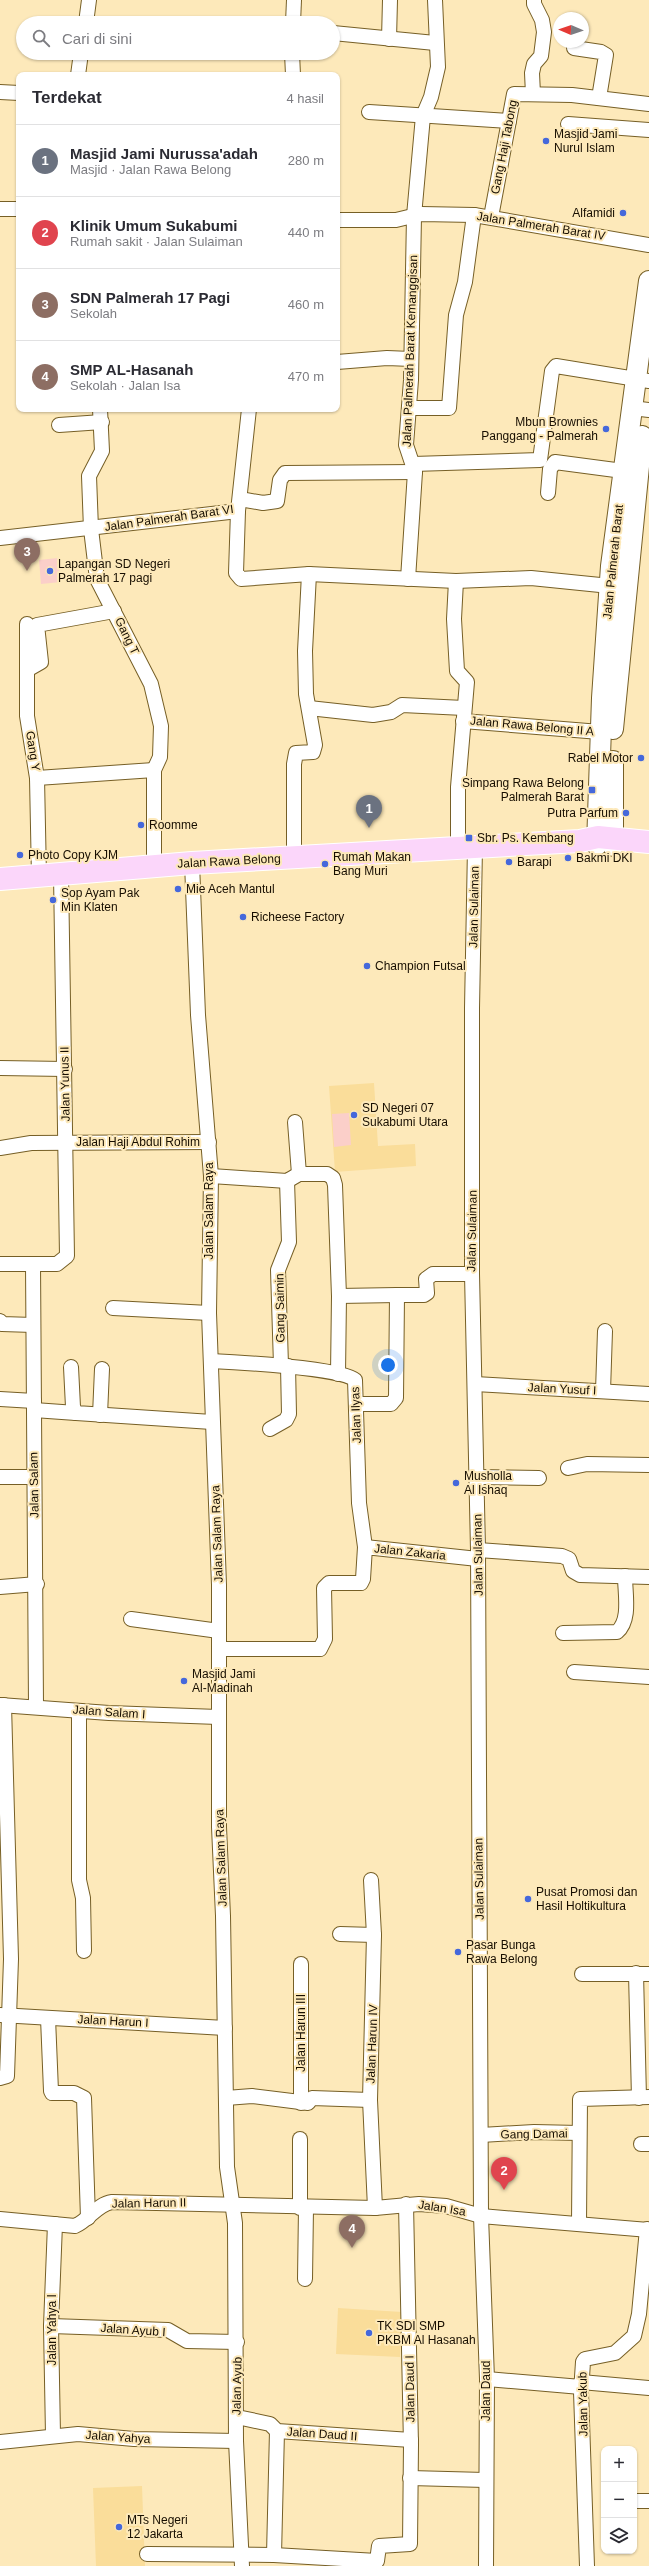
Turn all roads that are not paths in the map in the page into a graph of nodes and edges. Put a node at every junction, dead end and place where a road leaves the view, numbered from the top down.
1 (89, 0) edge
2 (294, 0) edge
3 (390, 0) edge
4 (435, 0) edge
5 (534, 0) edge
6 (87, 16) edge
7 (293, 16) edge
8 (340, 34) edge
9 (389, 39) junction
10 (435, 43) junction
11 (574, 48) edge
12 (80, 60) edge
13 (292, 60) edge
14 (78, 72) edge
15 (293, 72) edge
16 (0, 92) edge
17 (16, 94) edge
18 (533, 94) junction
19 (598, 98) junction
20 (649, 104) edge
21 (369, 112) dead end
22 (423, 116) junction
23 (509, 121) junction
24 (568, 124) dead end
25 (649, 130) edge
26 (0, 209) edge
27 (16, 209) edge
28 (474, 215) junction
29 (414, 216) junction
30 (490, 217) junction
31 (340, 220) edge
32 (649, 245) edge
33 (649, 281) edge
34 (411, 359) junction
35 (340, 362) edge
36 (644, 379) edge
37 (409, 408) junction
38 (642, 409) edge
39 (249, 412) edge
40 (101, 416) edge
41 (59, 425) dead end
42 (414, 468) junction
43 (623, 471) junction
44 (548, 493) dead end
45 (239, 505) junction
46 (88, 529) junction
47 (0, 538) edge
48 (309, 574) junction
49 (408, 579) junction
50 (456, 581) junction
51 (610, 586) junction
52 (114, 611) junction
53 (27, 624) dead end
54 (27, 670) junction
55 (309, 708) junction
56 (464, 714) junction
57 (600, 732) junction
58 (154, 770) junction
59 (37, 778) junction
60 (600, 841) junction
61 (649, 842) edge
62 (466, 848) junction
63 (649, 851) edge
64 (294, 857) junction
65 (192, 863) junction
66 (154, 866) junction
67 (61, 875) junction
68 (39, 877) junction
69 (0, 879) edge
70 (0, 1068) edge
71 (65, 1069) junction
72 (295, 1122) dead end
73 (66, 1142) junction
74 (209, 1142) junction
75 (0, 1148) edge
76 (210, 1176) junction
77 (293, 1178) junction
78 (0, 1264) edge
79 (33, 1264) junction
80 (472, 1274) junction
81 (396, 1295) junction
82 (339, 1296) junction
83 (113, 1308) dead end
84 (0, 1310) edge
85 (209, 1313) junction
86 (0, 1314) edge
87 (0, 1321) edge
88 (33, 1325) junction
89 (605, 1331) dead end
90 (211, 1361) junction
91 (284, 1366) junction
92 (71, 1367) dead end
93 (102, 1369) dead end
94 (338, 1374) junction
95 (475, 1384) junction
96 (603, 1391) junction
97 (649, 1394) edge
98 (0, 1399) edge
99 (356, 1404) junction
100 (34, 1406) junction
101 (76, 1413) junction
102 (100, 1415) junction
103 (212, 1422) junction
104 (270, 1429) dead end
105 (649, 1465) edge
106 (568, 1468) dead end
107 (0, 1477) edge
108 (34, 1477) junction
109 (477, 1477) junction
110 (539, 1478) dead end
111 (365, 1547) junction
112 (478, 1555) junction
113 (625, 1576) junction
114 (649, 1577) edge
115 (37, 1584) junction
116 (0, 1587) edge
117 (131, 1619) dead end
118 (219, 1631) junction
119 (563, 1633) dead end
120 (219, 1649) junction
121 (574, 1672) dead end
122 (649, 1677) edge
123 (2, 1705) edge
124 (36, 1706) junction
125 (79, 1711) junction
126 (218, 1717) junction
127 (372, 1880) dead end
128 (340, 1934) dead end
129 (374, 1935) junction
130 (5, 1942) edge
131 (84, 1951) dead end
132 (301, 1964) dead end
133 (643, 1973) edge
134 (582, 1974) dead end
135 (4, 2015) edge
136 (48, 2018) junction
137 (225, 2028) junction
138 (0, 2078) edge
139 (226, 2098) junction
140 (644, 2098) edge
141 (370, 2100) junction
142 (301, 2103) junction
143 (579, 2133) junction
144 (481, 2135) junction
145 (300, 2139) dead end
146 (406, 2204) junction
147 (234, 2206) junction
148 (303, 2208) junction
149 (375, 2208) junction
150 (481, 2216) junction
151 (88, 2218) junction
152 (0, 2219) edge
153 (579, 2223) junction
154 (55, 2224) junction
155 (648, 2230) edge
156 (305, 2279) dead end
157 (51, 2326) junction
158 (238, 2342) junction
159 (488, 2379) junction
160 (581, 2384) junction
161 (649, 2388) edge
162 (236, 2417) junction
163 (278, 2431) junction
164 (53, 2435) junction
165 (411, 2440) junction
166 (236, 2441) junction
167 (0, 2442) edge
168 (410, 2478) junction
169 (485, 2480) junction
170 (637, 2501) edge
171 (649, 2501) edge
172 (146, 2554) dead end
173 (274, 2555) junction
174 (242, 2560) edge
175 (310, 2562) edge
176 (377, 2564) edge
177 (486, 2566) edge
178 (587, 2566) edge

1 - 6 street
2 - 7 street
3 - 9 street
4 - 10 street, Jalan Palmerah Barat Kemanggisan
5 - 18 street
8 - 9 street
9 - 10 street
10 - 22 street, Jalan Palmerah Barat Kemanggisan
11 - 19 street
12 - 14 street
13 - 15 street
16 - 17 street
18 - 19 street, Gang Haji Tabong
18 - 23 street, Gang Haji Tabong
19 - 20 street, Gang Haji Tabong
21 - 22 street
22 - 23 street
22 - 29 street, Jalan Palmerah Barat Kemanggisan
23 - 30 street, Gang Haji Tabong
24 - 25 street
26 - 27 street
28 - 29 street, Jalan Palmerah Barat IV
28 - 30 street, Jalan Palmerah Barat IV
28 - 37 street
29 - 31 street, Jalan Palmerah Barat IV
29 - 34 street, Jalan Palmerah Barat Kemanggisan
30 - 32 street, Jalan Palmerah Barat IV
33 - 36 main road, Jalan Palmerah Barat
34 - 35 street
34 - 37 street, Jalan Palmerah Barat Kemanggisan
36 - 38 main road, Jalan Palmerah Barat
36 - 42 street
37 - 42 street, Jalan Palmerah Barat Kemanggisan
38 - 43 main road, Jalan Palmerah Barat
38 - 60 main road, Jalan Palmerah Barat
39 - 45 street, Jalan Palmerah Barat VI
40 - 41 street
40 - 46 street, Gang T
42 - 45 street
42 - 49 street, Jalan Palmerah Barat Kemanggisan
43 - 44 street
43 - 51 main road, Jalan Palmerah Barat
45 - 46 street, Jalan Palmerah Barat VI
45 - 48 street
46 - 47 street, Jalan Palmerah Barat VI
46 - 52 street, Gang T
48 - 49 street
48 - 55 street
49 - 50 street
50 - 51 street
50 - 56 street
51 - 57 main road, Jalan Palmerah Barat
52 - 54 street
52 - 58 street, Gang T
53 - 54 street, Gang Y
54 - 59 street, Gang Y
55 - 56 street, Jalan Rawa Belong II A
55 - 64 street
56 - 57 street, Jalan Rawa Belong II A
56 - 62 street
57 - 60 main road, Jalan Palmerah Barat
58 - 59 street
58 - 66 street, Gang T
59 - 68 street, Gang Y
60 - 61 main road
60 - 62 main road, Jalan Rawa Belong
60 - 63 main road
62 - 64 main road, Jalan Rawa Belong
62 - 80 street, Jalan Sulaiman
64 - 65 main road, Jalan Rawa Belong
65 - 66 main road, Jalan Rawa Belong
65 - 74 street, Jalan Salam Raya
66 - 67 main road, Jalan Rawa Belong
67 - 68 main road, Jalan Rawa Belong
67 - 71 street, Jalan Yunus II
68 - 69 main road, Jalan Rawa Belong
70 - 71 street
71 - 73 street, Jalan Yunus II
72 - 77 street, Gang Saimin
73 - 74 street, Jalan Haji Abdul Rohim
73 - 75 street, Jalan Haji Abdul Rohim
73 - 79 street, Jalan Yunus II
74 - 76 street, Jalan Salam Raya
76 - 77 street
76 - 85 street, Jalan Salam Raya
77 - 82 street
77 - 91 street, Gang Saimin
78 - 79 street
79 - 88 street, Jalan Salam
80 - 81 street
80 - 95 street, Jalan Sulaiman
81 - 82 street
81 - 99 street
82 - 94 street
83 - 85 street
84 - 86 street
85 - 90 street, Jalan Salam Raya
87 - 88 street
88 - 100 street, Jalan Salam
89 - 96 street
90 - 91 street, Jalan Ilyas
90 - 103 street, Jalan Salam Raya
91 - 94 street, Jalan Ilyas
91 - 104 street, Gang Saimin
92 - 101 street
93 - 102 street
94 - 99 street, Jalan Ilyas
95 - 96 street, Jalan Yusuf I
95 - 109 street, Jalan Sulaiman
96 - 97 street, Jalan Yusuf I
98 - 100 street
99 - 111 street, Jalan Ilyas
100 - 101 street
100 - 108 street, Jalan Salam
101 - 102 street
102 - 103 street
103 - 118 street, Jalan Salam Raya
105 - 106 street
107 - 108 street
108 - 115 street, Jalan Salam
109 - 110 street
109 - 112 street, Jalan Sulaiman
111 - 112 street, Jalan Zakaria
111 - 120 street, Jalan Zakaria
112 - 113 street, Jalan Zakaria
112 - 144 street, Jalan Sulaiman
113 - 114 street
113 - 119 street
115 - 116 street
115 - 124 street, Jalan Salam
117 - 118 street
118 - 120 street, Jalan Salam Raya
120 - 126 street, Jalan Salam Raya
121 - 122 street
123 - 124 street, Jalan Salam I
123 - 130 street
124 - 125 street, Jalan Salam I
125 - 126 street, Jalan Salam I
125 - 131 street
126 - 137 street, Jalan Salam Raya
127 - 129 street, Jalan Harun IV
128 - 129 street
129 - 141 street, Jalan Harun IV
130 - 135 street
132 - 142 street, Jalan Harun III
133 - 134 street
133 - 140 street
135 - 136 street, Jalan Harun I
135 - 138 street
136 - 137 street, Jalan Harun I
136 - 151 street
137 - 139 street, Jalan Salam Raya
139 - 142 street
139 - 147 street, Jalan Salam Raya
140 - 143 street, Gang Damai
141 - 142 street
141 - 149 street, Jalan Harun IV
143 - 144 street, Gang Damai
143 - 153 street
144 - 150 street, Jalan Sulaiman
145 - 148 street
146 - 149 street, Jalan Isa
146 - 150 street, Jalan Isa
146 - 165 street, Jalan Daud I
147 - 148 street, Jalan Isa
147 - 151 street, Jalan Harun II
147 - 158 street, Jalan Ayub
148 - 149 street, Jalan Isa
148 - 156 street
150 - 153 street, Jalan Isa
150 - 159 street, Jalan Daud
151 - 154 street, Jalan Harun II
152 - 154 street, Jalan Harun II
153 - 155 street, Jalan Isa
154 - 157 street, Jalan Yahya I
155 - 160 street, Jalan Yakub
157 - 158 street, Jalan Ayub I
157 - 164 street, Jalan Yahya I
158 - 162 street, Jalan Ayub
159 - 160 street
159 - 169 street, Jalan Daud
160 - 161 street
160 - 178 street, Jalan Yakub
162 - 163 street, Jalan Daud II
162 - 166 street, Jalan Ayub
163 - 165 street, Jalan Daud II
163 - 173 street
164 - 166 street, Jalan Yahya
164 - 167 street, Jalan Yahya
165 - 168 street, Jalan Daud I
166 - 174 street, Jalan Ayub
168 - 169 street
168 - 176 street, Jalan Daud I
169 - 177 street, Jalan Daud
170 - 171 street
172 - 174 street, Jalan Daud I
173 - 174 street, Jalan Daud I
173 - 175 street, Jalan Daud I
175 - 176 street, Jalan Daud I

